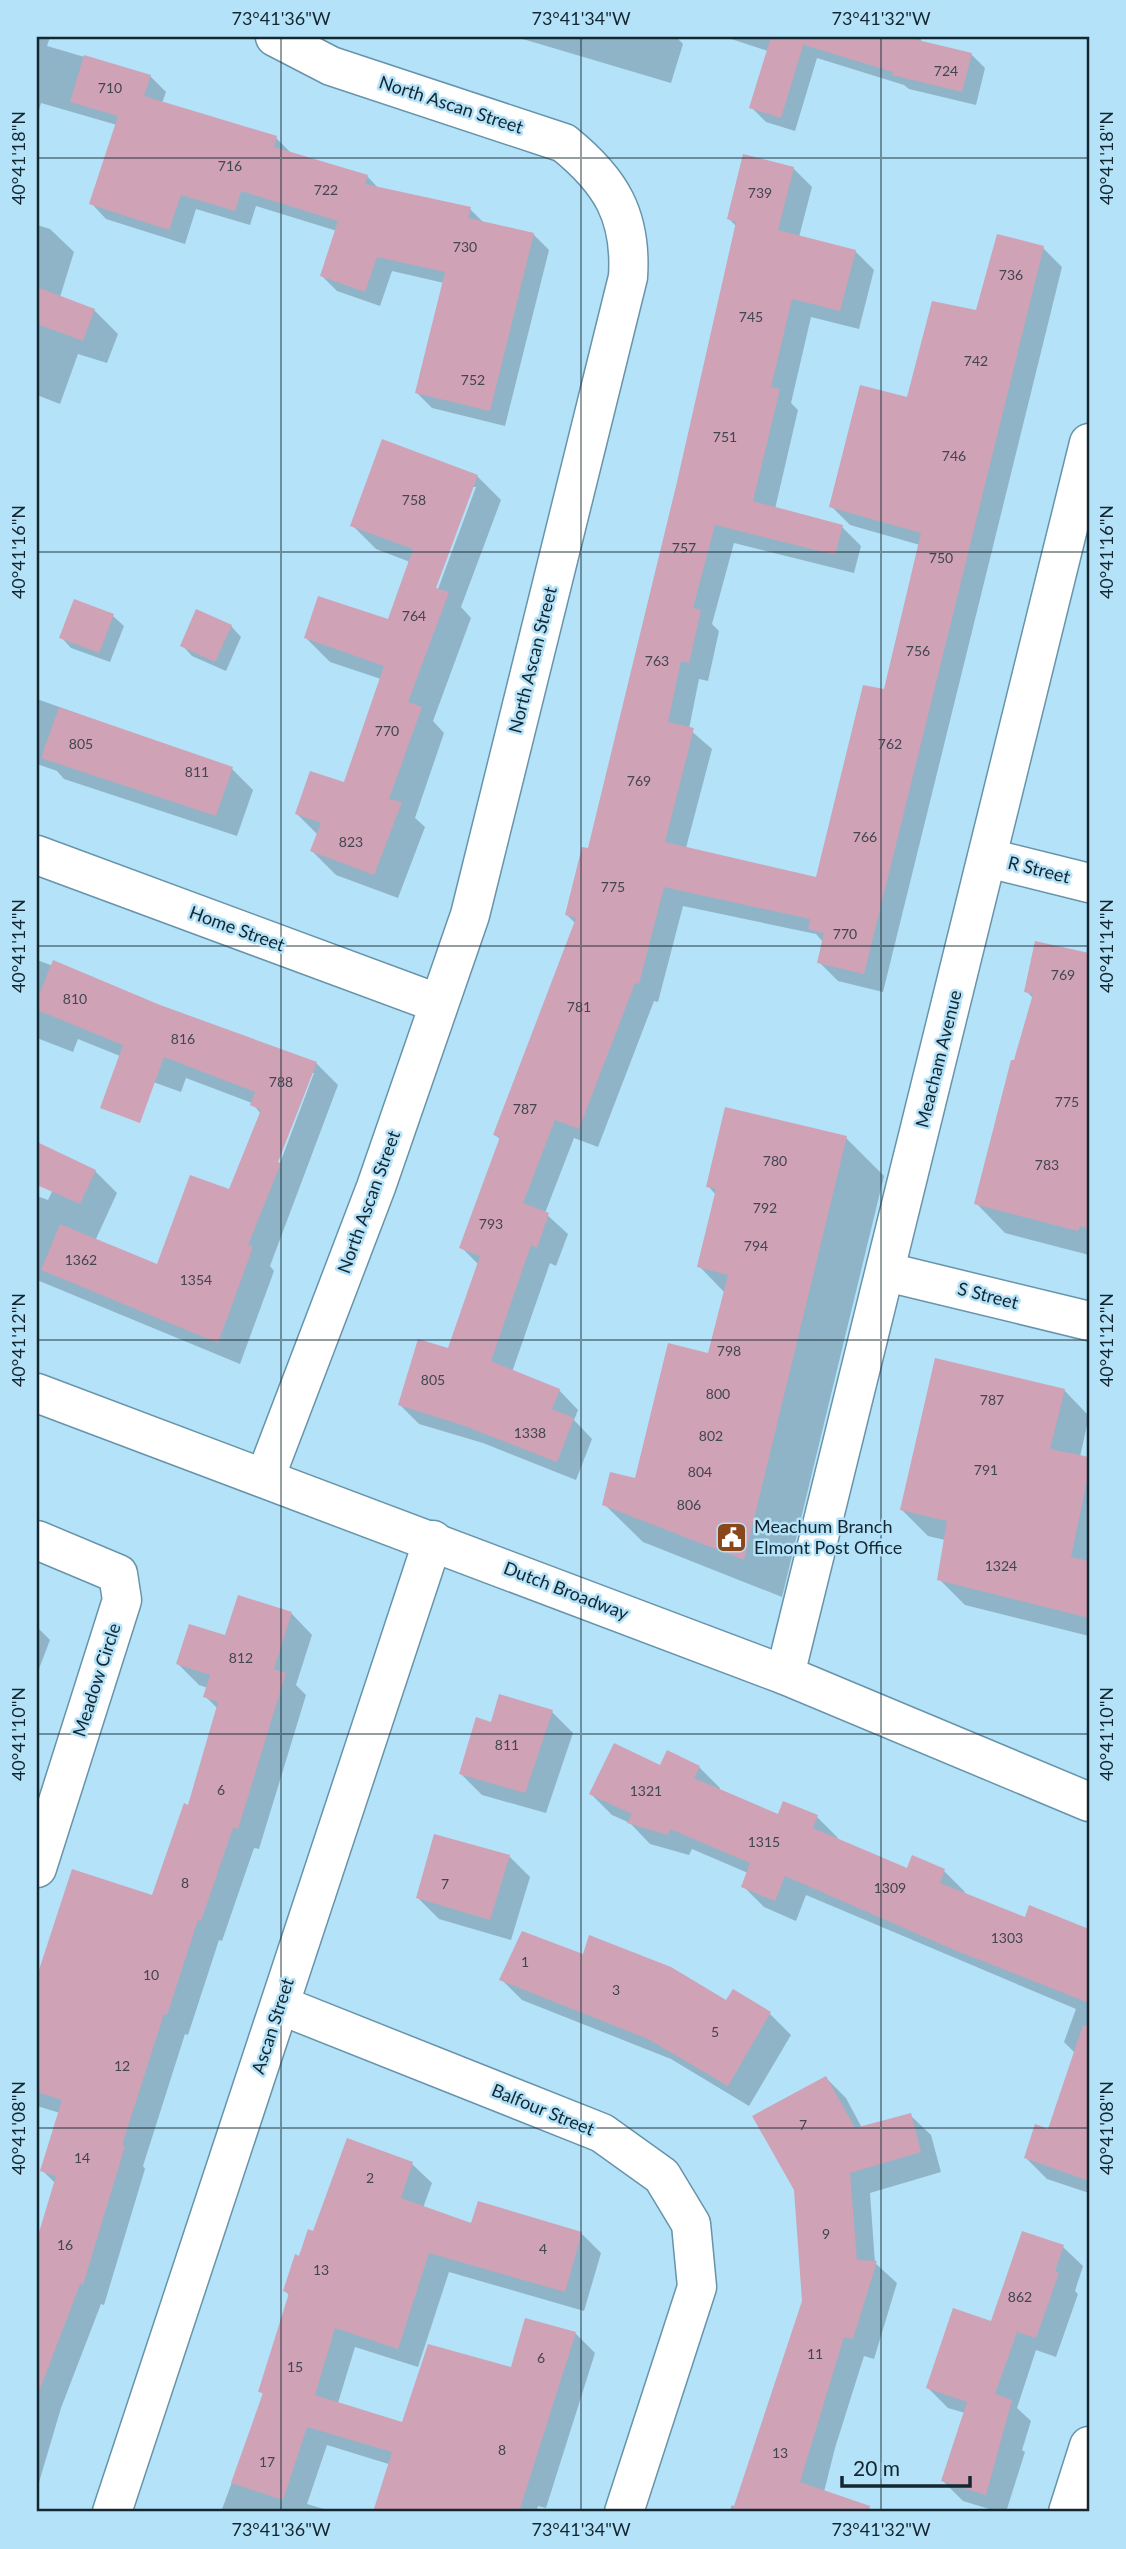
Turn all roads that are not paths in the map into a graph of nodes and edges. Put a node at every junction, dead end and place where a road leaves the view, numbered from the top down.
1 (275, 37) edge
2 (1089, 443) edge
3 (37, 855) edge
4 (988, 858) junction
5 (1089, 883) edge
6 (437, 1003) junction
7 (887, 1272) junction
8 (1089, 1321) edge
9 (37, 1393) edge
10 (265, 1478) junction
11 (37, 1540) edge
12 (433, 1540) junction
13 (785, 1675) junction
14 (1089, 1802) edge
15 (37, 1868) edge
16 (280, 2005) junction
17 (1089, 2446) edge
18 (112, 2512) edge
19 (624, 2512) edge
20 (1068, 2512) edge

1 - 6 street, North Ascan Street
2 - 4 street, Meacham Avenue
3 - 6 street, Home Street
4 - 5 street, R Street
4 - 7 street, Meacham Avenue
6 - 10 street, North Ascan Street
7 - 8 street, S Street
7 - 13 street, Meacham Avenue
9 - 10 street, Dutch Broadway
10 - 12 street, Dutch Broadway
11 - 15 street, Meadow Circle
12 - 13 street, Dutch Broadway
12 - 16 street, Ascan Street
13 - 14 street, Dutch Broadway
16 - 18 street, Ascan Street
16 - 19 street, Balfour Street
17 - 20 street

